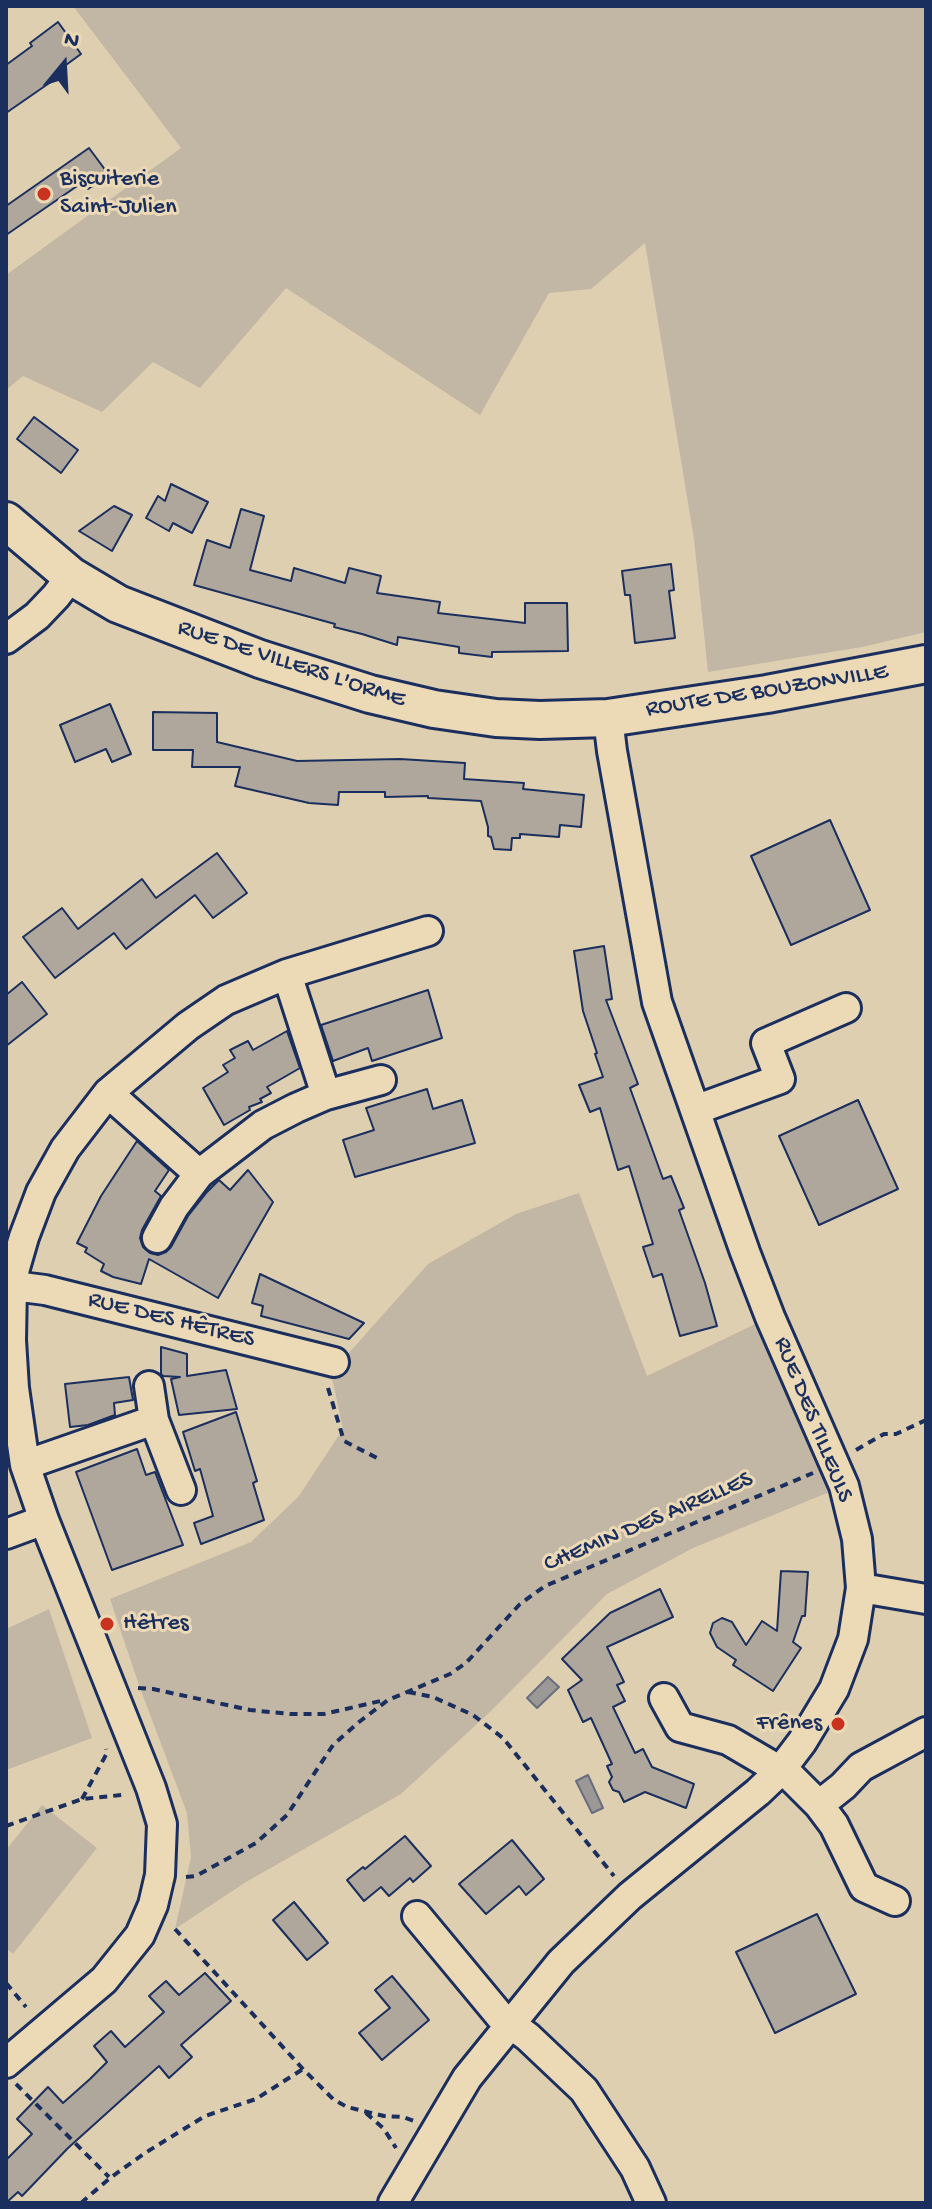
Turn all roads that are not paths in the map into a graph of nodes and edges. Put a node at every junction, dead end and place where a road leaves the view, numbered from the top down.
1 (6, 521) edge
2 (71, 576) junction
3 (6, 639) edge
4 (926, 664) edge
5 (608, 718) junction
6 (428, 931) dead end
7 (287, 974) junction
8 (846, 1008) dead end
9 (381, 1080) dead end
10 (108, 1093) junction
11 (326, 1095) junction
12 (695, 1110) junction
13 (199, 1174) junction
14 (157, 1238) dead end
15 (9, 1285) edge
16 (327, 1360) road end
17 (149, 1386) dead end
18 (154, 1420) junction
19 (25, 1465) junction
20 (181, 1490) dead end
21 (44, 1520) junction
22 (6, 1534) edge
23 (861, 1588) junction
24 (926, 1599) edge
25 (664, 1698) dead end
26 (926, 1732) edge
27 (780, 1771) junction
28 (819, 1805) junction
29 (895, 1901) dead end
30 (417, 1916) dead end
31 (510, 2025) junction
32 (9, 2072) edge
33 (393, 2203) edge
34 (651, 2203) edge

1 - 2 main road, RUE DE VILLERS L'ORME
2 - 3 street
2 - 5 main road, RUE DE VILLERS L'ORME
4 - 5 main road, ROUTE DE BOUZONVILLE
5 - 12 street, RUE DES TILLEULS
6 - 7 street
7 - 10 street
7 - 11 street
8 - 12 street
9 - 11 street
10 - 13 street
10 - 15 street
11 - 13 street
12 - 23 street, RUE DES TILLEULS
13 - 14 street
15 - 16 street, RUE DES HÊTRES
15 - 19 street
17 - 18 street
18 - 19 street
18 - 20 street
19 - 21 street
21 - 22 street
21 - 32 street
23 - 24 street
23 - 27 street, RUE DES TILLEULS
25 - 27 street
26 - 28 street
27 - 28 street
27 - 31 street, RUE DES TILLEULS
28 - 29 street
30 - 31 street
31 - 33 street, RUE DES TILLEULS
31 - 34 street

